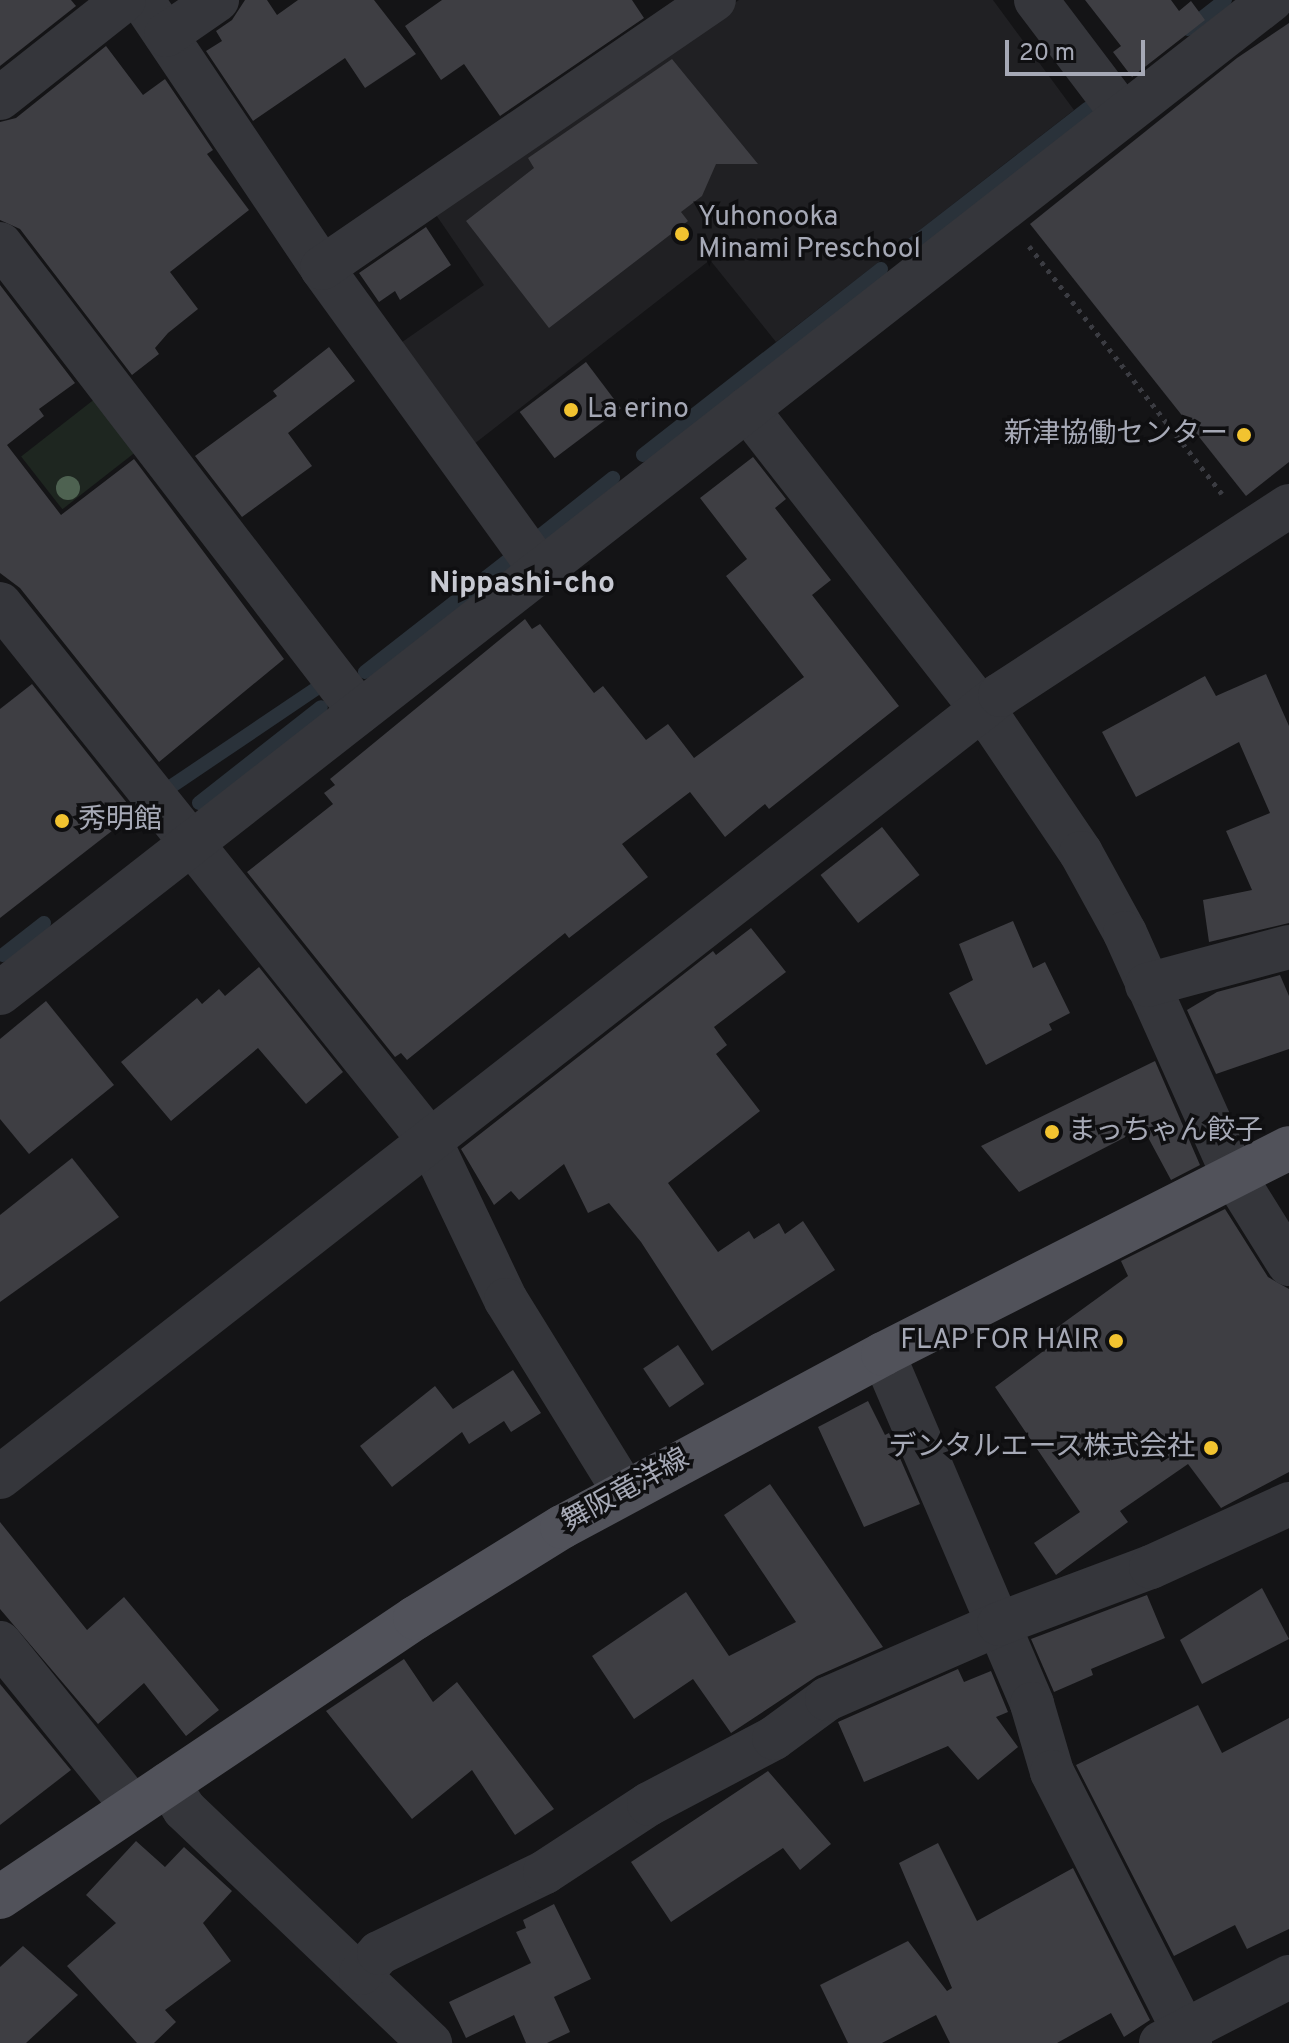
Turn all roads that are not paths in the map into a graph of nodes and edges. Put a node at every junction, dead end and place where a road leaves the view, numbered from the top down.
1 (124, 0) edge
2 (217, 0) edge
3 (714, 0) edge
4 (1036, 0) edge
5 (1271, 0) edge
6 (154, 18) edge
7 (0, 98) edge
8 (1123, 115) junction
9 (0, 244) edge
10 (322, 268) junction
11 (747, 409) junction
12 (1289, 506) edge
13 (541, 570) junction
14 (0, 604) edge
15 (981, 709) junction
16 (360, 712) junction
17 (194, 841) junction
18 (1289, 947) edge
19 (1147, 985) junction
20 (0, 993) edge
21 (430, 1141) junction
22 (1289, 1148) edge
23 (1233, 1174) junction
24 (1289, 1264) edge
25 (883, 1354) junction
26 (0, 1477) edge
27 (624, 1491) junction
28 (1289, 1504) edge
29 (999, 1624) junction
30 (0, 1643) edge
31 (151, 1795) junction
32 (0, 1897) edge
33 (361, 1973) junction
34 (1289, 1977) edge
35 (1178, 2039) edge
36 (430, 2043) edge

1 - 7 street
2 - 6 street
3 - 10 street
4 - 8 street
5 - 8 street
6 - 10 street
8 - 11 street
9 - 16 street
10 - 13 street
11 - 13 street
11 - 15 street
12 - 15 street
13 - 16 street
14 - 17 street
15 - 19 street
15 - 21 street
16 - 17 street
17 - 20 street
17 - 21 street
18 - 19 street
19 - 23 street
21 - 26 street
21 - 27 street
22 - 23 main road, 舞阪竜洋線
23 - 24 street
23 - 25 main road, 舞阪竜洋線
25 - 27 main road, 舞阪竜洋線
25 - 29 street
27 - 31 main road, 舞阪竜洋線
28 - 29 street
29 - 33 street
29 - 35 street
30 - 31 street
31 - 32 main road, 舞阪竜洋線
31 - 33 street
33 - 36 street
34 - 35 street

